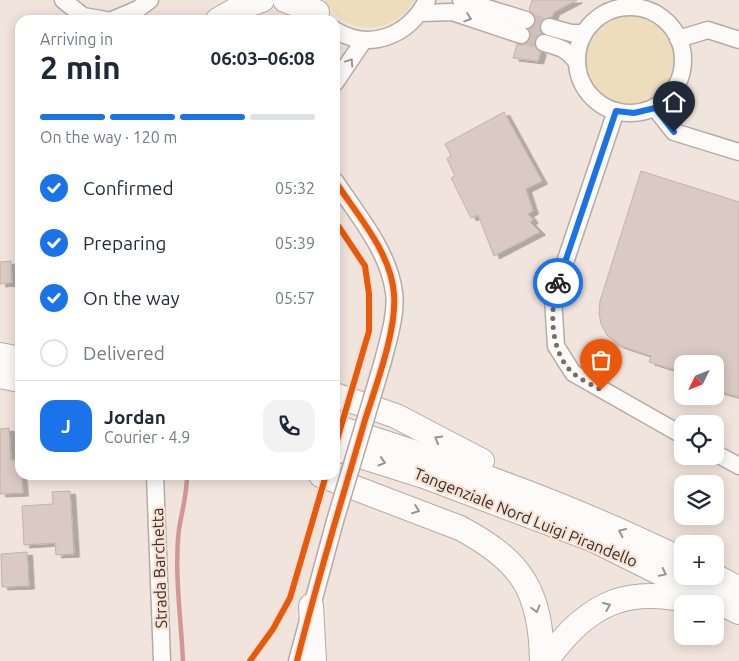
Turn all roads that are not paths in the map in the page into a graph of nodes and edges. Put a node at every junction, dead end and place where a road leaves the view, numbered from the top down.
1 (63, 0) edge
2 (150, 0) edge
3 (262, 0) edge
4 (286, 0) edge
5 (461, 0) edge
6 (424, 7) edge
7 (318, 11) edge
8 (82, 15) edge
9 (124, 15) edge
10 (227, 15) edge
11 (549, 27) tunnel mouth
12 (340, 32) edge
13 (584, 33) junction
14 (678, 39) junction
15 (364, 40) junction
16 (739, 40) edge
17 (544, 43) tunnel mouth
18 (577, 63) junction
19 (340, 76) edge
20 (655, 108) junction
21 (616, 111) junction
22 (739, 152) edge
23 (340, 188) edge
24 (0, 354) edge
25 (15, 354) edge
26 (15, 358) edge
27 (0, 376) edge
28 (15, 379) edge
29 (340, 397) edge
30 (340, 430) edge
31 (674, 430) edge
32 (340, 450) edge
33 (724, 458) edge
34 (739, 466) edge
35 (155, 480) edge
36 (334, 480) edge
37 (573, 510) junction
38 (674, 556) edge
39 (724, 581) edge
40 (739, 589) edge
41 (674, 599) edge
42 (311, 606) junction
43 (724, 612) edge
44 (739, 612) edge
45 (739, 618) edge
46 (162, 661) edge
47 (297, 661) edge
48 (314, 661) edge
49 (542, 661) edge
50 (546, 661) edge

1 - 8 street
2 - 9 street
3 - 10 highway
4 - 7 highway
6 -> 5 street
6 - 15 street
11 - 13 street
12 - 15 street
13 - 14 street
13 - 18 street
14 - 16 street
14 - 20 street
19 -> 15 street
17 - 18 street
18 - 21 street
20 - 21 street
20 - 22 street
21 - 31 street
23 - 42 street, bridge
24 - 25 highway
24 - 26 highway
27 - 28 highway
37 -> 29 highway
30 - 37 highway, Tangenziale Nord Luigi Pirandello
32 -> 44 highway, Tangenziale Nord Luigi Pirandello
33 - 34 street
35 - 46 street, Strada Barchetta
36 -> 49 highway
38 -> 37 highway, Tangenziale Nord Luigi Pirandello
39 - 40 highway
50 -> 41 highway
42 - 47 street
42 - 48 highway
43 - 45 highway

